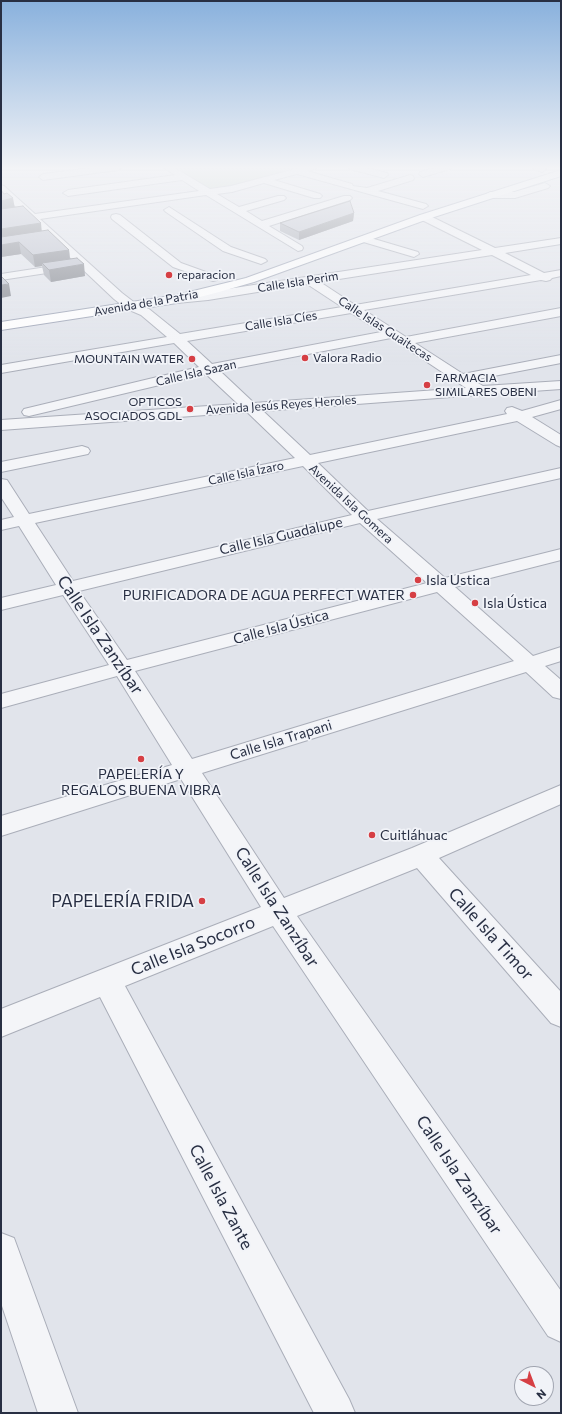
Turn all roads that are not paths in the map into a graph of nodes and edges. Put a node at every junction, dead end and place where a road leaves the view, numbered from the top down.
1 (42, 233) edge
2 (137, 233) edge
3 (202, 233) edge
4 (273, 233) edge
5 (377, 233) edge
6 (460, 233) edge
7 (364, 239) junction
8 (561, 241) edge
9 (297, 249) dead end
10 (493, 252) junction
11 (414, 254) dead end
12 (74, 256) junction
13 (264, 260) joint
14 (83, 264) junction
15 (43, 266) junction
16 (247, 266) dead end
17 (1, 267) edge
18 (226, 273) dead end
19 (561, 273) edge
20 (542, 276) junction
21 (1, 278) edge
22 (213, 278) junction
23 (309, 280) junction
24 (191, 283) dead end
25 (561, 286) edge
26 (135, 294) joint
27 (118, 296) junction
28 (105, 298) dead end
29 (177, 299) junction
30 (139, 307) junction
31 (354, 308) junction
32 (561, 312) edge
33 (1, 326) edge
34 (176, 338) junction
35 (398, 338) junction
36 (561, 359) edge
37 (1, 369) edge
38 (209, 369) junction
39 (462, 378) junction
40 (561, 385) edge
41 (480, 390) junction
42 (561, 396) edge
43 (494, 399) junction
44 (561, 404) edge
45 (256, 412) junction
46 (520, 416) junction
47 (1, 419) edge
48 (1, 425) edge
49 (1, 434) edge
50 (561, 442) edge
51 (82, 451) dead end
52 (305, 460) junction
53 (1, 467) edge
54 (561, 473) edge
55 (1, 484) edge
56 (364, 517) junction
57 (12, 523) edge
58 (561, 554) edge
59 (441, 585) junction
60 (67, 587) junction
61 (1, 604) edge
62 (561, 654) edge
63 (529, 664) junction
64 (122, 668) junction
65 (561, 692) edge
66 (1, 702) edge
67 (187, 769) junction
68 (561, 794) edge
69 (1, 826) edge
70 (421, 855) junction
71 (279, 912) junction
72 (107, 981) junction
73 (561, 1013) edge
74 (1, 1023) edge
75 (1, 1251) edge
76 (561, 1323) edge
77 (58, 1413) edge
78 (335, 1413) edge

1 - 12 street, Avenida Isla Gomera
2 - 22 street
3 - 13 street
4 - 9 street
5 - 7 main road, Avenida de la Patria
6 - 10 street
7 - 11 street
7 - 29 main road, Avenida de la Patria
8 - 10 street, Calle Isla Perim
10 - 20 street
10 - 23 street, Calle Isla Perim
12 - 14 street, Avenida Isla Gomera
12 - 15 street
13 - 16 main road
14 - 15 street
14 - 27 street, Avenida Isla Gomera
15 - 17 street
15 - 21 street
18 - 22 main road, Avenida de la Patria
19 - 20 street, Calle Isla Cíes
20 - 25 street
20 - 31 street, Calle Isla Cíes
22 - 24 main road, Avenida de la Patria
23 - 29 street, Calle Isla Perim
23 - 31 street, Calle Islas Guaitecas
26 - 27 main road, Avenida de la Patria
26 - 30 street, Avenida Isla Gomera
27 - 28 main road, Avenida de la Patria
27 - 30 street, Avenida Isla Gomera
29 - 30 main road, Avenida de la Patria
30 - 33 main road, Avenida de la Patria
30 - 34 street, Avenida Isla Gomera
31 - 34 street, Calle Isla Cíes
31 - 35 street, Calle Islas Guaitecas
32 - 35 street, Calle Isla Sazan
34 - 37 street, Calle Isla Cíes
34 - 38 street, Avenida Isla Gomera
35 - 38 street, Calle Isla Sazan
35 - 39 street, Calle Islas Guaitecas
36 - 39 street
38 - 45 street, Avenida Isla Gomera
38 - 47 street, Calle Isla Sazan
39 - 41 street, Calle Islas Guaitecas
40 - 41 street, Avenida Jesús Reyes Heroles
41 - 43 street, Calle Islas Guaitecas
41 - 45 street, Avenida Jesús Reyes Heroles
42 - 43 street, Avenida Jesús Reyes Heroles
43 - 45 street, Avenida Jesús Reyes Heroles
43 - 46 street, Calle Islas Guaitecas
44 - 46 street, Calle Isla Ízaro
45 - 48 street, Avenida Jesús Reyes Heroles
45 - 49 street, Avenida Jesús Reyes Heroles
45 - 52 street, Avenida Isla Gomera
46 - 50 street, Calle Islas Guaitecas
46 - 52 street, Calle Isla Ízaro
51 - 53 street
52 - 56 street, Avenida Isla Gomera
52 - 57 street, Calle Isla Ízaro
54 - 56 street, Calle Isla Guadalupe
55 - 57 street, Calle Isla Zanzíbar
56 - 59 street, Avenida Isla Gomera
56 - 60 street, Calle Isla Guadalupe
57 - 60 street, Calle Isla Zanzíbar
58 - 59 street, Calle Isla Ústica
59 - 63 street, Avenida Isla Gomera
59 - 64 street, Calle Isla Ústica
60 - 61 street, Calle Isla Guadalupe
60 - 64 street, Calle Isla Zanzíbar
62 - 63 street, Calle Isla Trapani
63 - 65 street, Avenida Isla Gomera
63 - 67 street, Calle Isla Trapani
64 - 66 street, Calle Isla Ústica
64 - 67 street, Calle Isla Zanzíbar
67 - 69 street, Calle Isla Trapani
67 - 71 street, Calle Isla Zanzíbar
68 - 70 street, Calle Isla Socorro
70 - 71 street, Calle Isla Socorro
70 - 73 street, Calle Isla Timor
71 - 72 street, Calle Isla Socorro
71 - 76 street, Calle Isla Zanzíbar
72 - 74 street, Calle Isla Socorro
72 - 78 street, Calle Isla Zante
75 - 77 street

